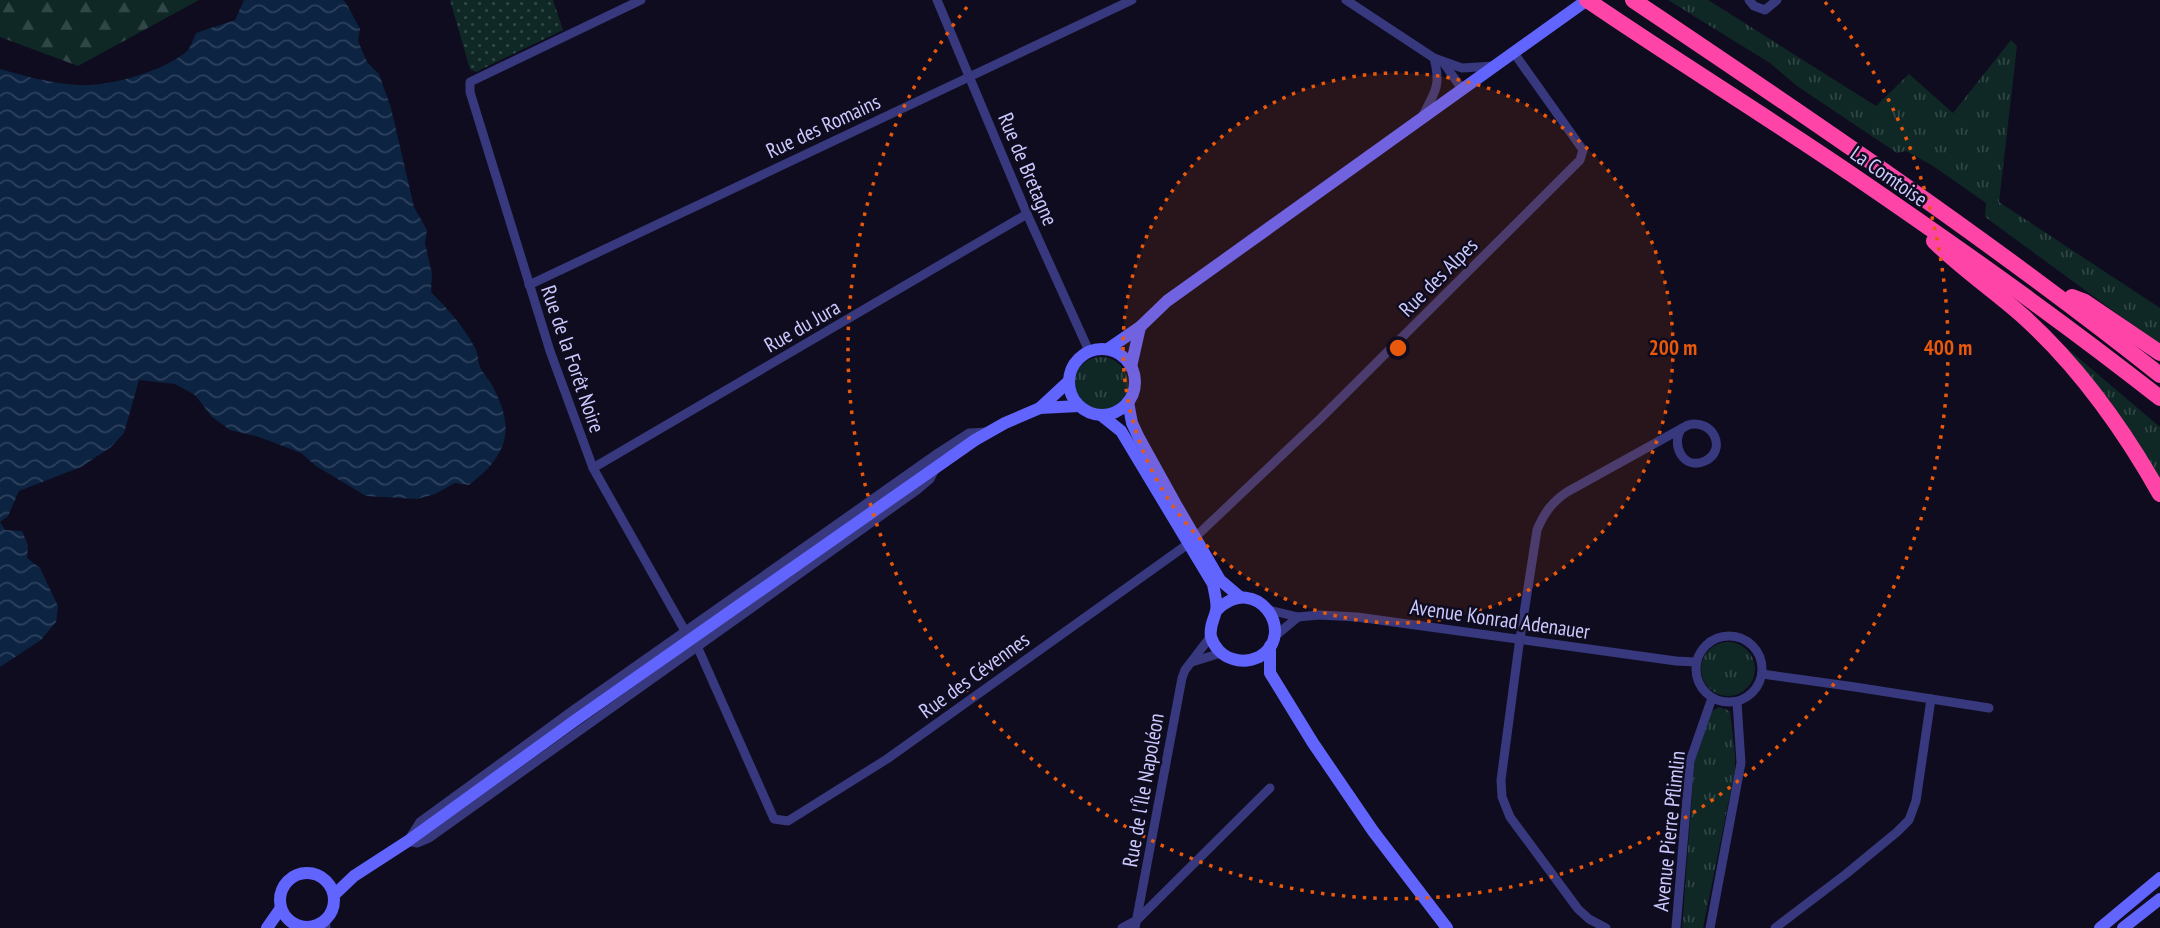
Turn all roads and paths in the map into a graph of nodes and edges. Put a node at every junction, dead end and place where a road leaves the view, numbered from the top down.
1 (641, 0) edge
2 (937, 0) edge
3 (1132, 0) edge
4 (1346, 0) edge
5 (1587, 0) edge
6 (1633, 0) edge
7 (1749, 0) edge
8 (1777, 0) edge
9 (1514, 53) junction
10 (1438, 59) junction
11 (1495, 66) junction
12 (970, 76) junction
13 (1462, 89) junction
14 (1421, 118) junction
15 (1027, 214) junction
16 (1908, 215) junction
17 (529, 285) junction
18 (2047, 286) junction
19 (1140, 327) junction
20 (1108, 349) junction
21 (1089, 351) junction
22 (2160, 353) edge
23 (1131, 367) junction
24 (2160, 375) edge
25 (1069, 382) junction
26 (2160, 398) edge
27 (1128, 402) junction
28 (1079, 406) junction
29 (1040, 408) junction
30 (1101, 415) junction
31 (1682, 428) junction
32 (988, 432) junction
33 (1654, 444) junction
34 (1676, 446) junction
35 (936, 467) junction
36 (593, 468) junction
37 (2160, 494) edge
38 (1192, 541) junction
39 (1240, 597) junction
40 (1217, 610) junction
41 (1269, 610) junction
42 (1298, 617) junction
43 (685, 631) junction
44 (1211, 636) junction
45 (1520, 640) junction
46 (1272, 642) junction
47 (697, 646) junction
48 (1221, 653) junction
49 (1245, 661) junction
50 (1192, 662) junction
51 (1696, 662) junction
52 (1270, 673) junction
53 (1762, 674) junction
54 (1712, 698) junction
55 (1931, 699) junction
56 (1737, 702) junction
57 (1989, 708) dead end
58 (1270, 788) dead end
59 (408, 841) junction
60 (355, 876) junction
61 (325, 879) junction
62 (2157, 884) edge
63 (334, 895) junction
64 (2160, 899) edge
65 (281, 908) junction
66 (290, 921) junction
67 (326, 924) edge
68 (1136, 924) edge
69 (267, 928) edge
70 (273, 928) edge
71 (306, 928) edge
72 (1122, 928) edge
73 (1447, 928) edge
74 (1606, 928) edge
75 (1676, 928) edge
76 (1710, 928) edge
77 (1775, 928) edge
78 (2100, 928) edge
79 (2123, 928) edge

1 - 17 street, Rue de la Forêt Noire
2 - 12 street, Rue de Bretagne
3 - 12 street, Rue des Romains
4 - 10 street
5 - 9 main road
5 - 16 highway, La Comtoise
6 - 18 highway, La Comtoise
7 - 8 street
9 - 11 main road
9 - 38 street, Rue des Alpes
10 - 11 street
10 - 13 street
10 - 14 street
11 - 13 main road
12 - 15 street, Rue de Bretagne
12 - 17 street, Rue des Romains
13 - 14 main road
14 - 19 main road
15 - 21 street, Rue de Bretagne
15 - 36 street, Rue du Jura
16 - 26 highway, La Comtoise
16 - 37 highway
17 - 36 street, Rue de la Forêt Noire
18 - 22 highway
18 - 24 highway, La Comtoise
19 - 20 main road
19 - 23 main road
20 - 21 main road
20 - 23 main road
21 - 25 main road
23 - 27 main road
25 - 28 main road
25 - 29 main road
27 - 30 main road
27 - 38 main road
28 - 29 main road
28 - 30 main road
29 - 32 main road
30 - 38 main road
31 - 33 street
31 - 34 street
31 - 34 street
32 - 35 main road
32 - 43 street
33 - 34 street
33 - 45 street
35 - 47 street
35 - 59 main road
36 - 43 street, Rue de la Forêt Noire
38 - 39 main road
38 - 40 main road
38 - 47 street, Rue des Cévennes
39 - 40 main road
39 - 41 main road
40 - 44 main road
41 - 42 street, Avenue Konrad Adenauer
41 - 46 main road
42 - 45 street, Avenue Konrad Adenauer
42 - 46 street
43 - 59 street
44 - 48 main road
44 - 50 street, Rue de l'Île Napoléon
45 - 51 street, Avenue Konrad Adenauer
45 - 74 street
46 - 49 main road
46 - 52 main road
47 - 59 street
48 - 49 main road
48 - 50 street
49 - 52 main road
50 - 68 street, Rue de l'Île Napoléon
51 - 53 street
51 - 54 street
52 - 73 main road
53 - 55 street
53 - 56 street
54 - 56 street
54 - 75 street, Avenue Pierre Pflimlin
55 - 57 street
55 - 77 street
56 - 76 street
58 - 68 street
59 - 60 main road
60 - 61 main road
60 - 63 main road
61 - 63 main road
61 - 65 main road
62 - 78 main road
63 - 67 main road
64 - 79 main road
65 - 66 main road
65 - 69 main road
66 - 70 main road
66 - 71 main road
67 - 71 main road
68 - 72 street

